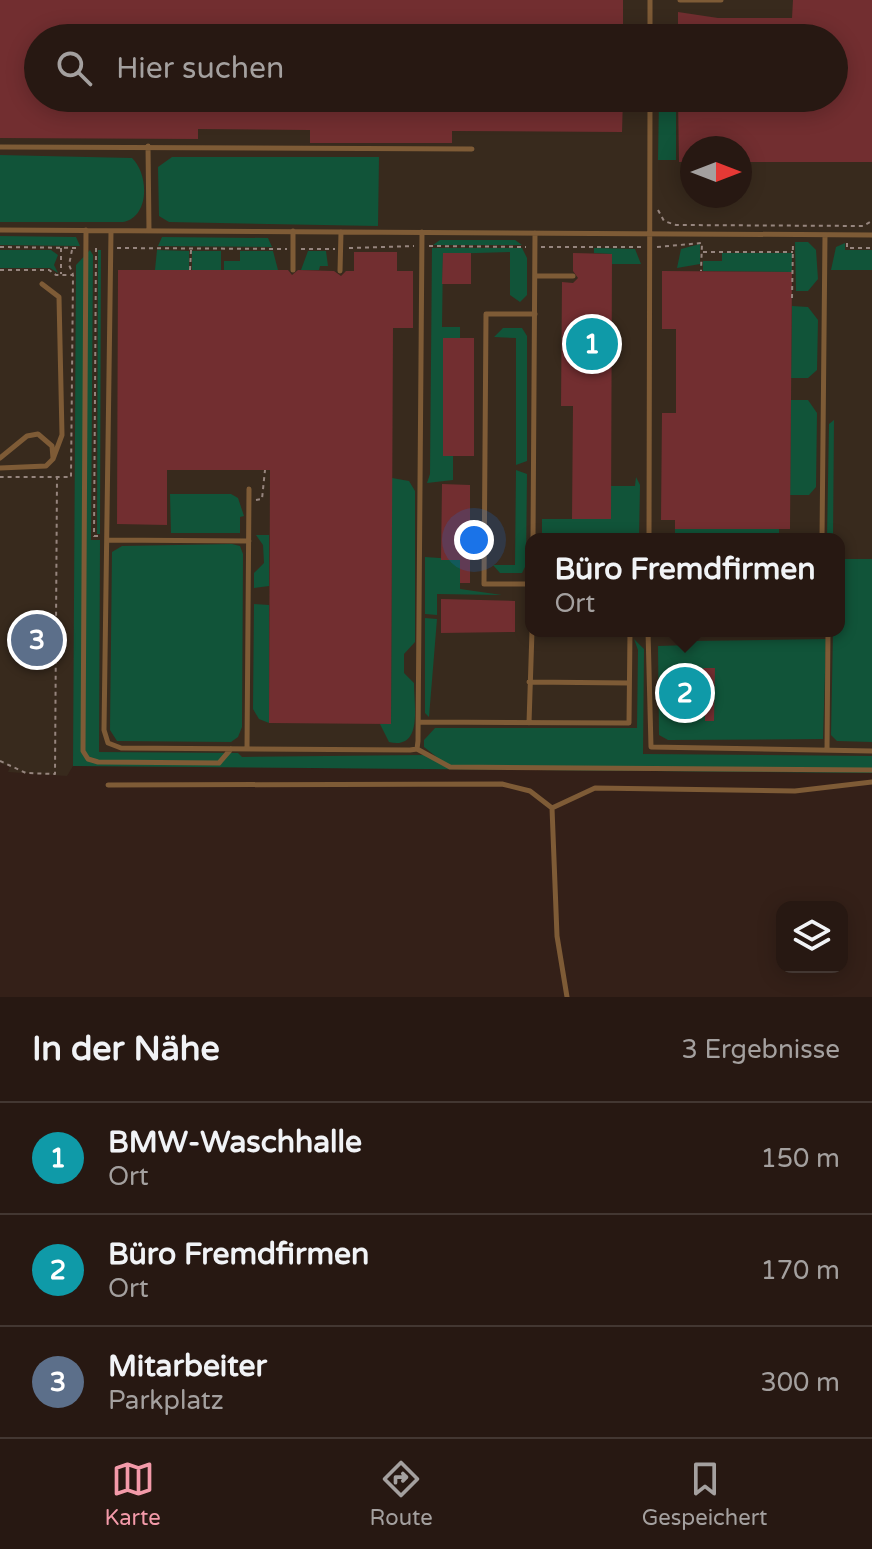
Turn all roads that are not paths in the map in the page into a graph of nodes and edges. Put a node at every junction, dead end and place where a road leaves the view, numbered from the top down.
1 (650, 0) edge
2 (680, 0) edge
3 (721, 0) edge
4 (650, 24) edge
5 (650, 112) edge
6 (148, 146) junction
7 (0, 147) edge
8 (472, 149) dead end
9 (0, 230) edge
10 (86, 230) junction
11 (111, 231) junction
12 (149, 231) junction
13 (293, 231) junction
14 (341, 232) junction
15 (422, 232) junction
16 (535, 233) junction
17 (649, 234) junction
18 (825, 235) junction
19 (872, 235) edge
20 (293, 270) dead end
21 (340, 271) dead end
22 (535, 276) junction
23 (573, 276) dead end
24 (42, 284) dead end
25 (535, 314) junction
26 (0, 458) edge
27 (53, 459) junction
28 (0, 468) edge
29 (249, 489) dead end
30 (533, 533) edge
31 (649, 533) edge
32 (822, 533) edge
33 (107, 538) junction
34 (249, 541) junction
35 (525, 584) edge
36 (532, 637) edge
37 (630, 637) edge
38 (648, 637) edge
39 (828, 637) edge
40 (529, 682) junction
41 (629, 683) junction
42 (419, 722) junction
43 (529, 723) junction
44 (231, 749) junction
45 (247, 749) junction
46 (417, 749) junction
47 (827, 750) junction
48 (872, 751) edge
49 (872, 770) edge
50 (872, 782) edge
51 (108, 785) dead end
52 (552, 808) junction
53 (567, 997) edge

1 - 4 lane
2 - 3 lane
5 - 17 lane
6 - 7 lane
6 - 8 lane
6 - 12 lane
9 - 10 lane
10 - 11 lane
10 - 44 lane
11 - 12 lane
11 - 33 lane
12 - 13 lane
13 - 14 lane
13 - 20 lane
14 - 15 lane
14 - 21 lane
15 - 16 lane
15 - 42 lane
16 - 17 lane
16 - 22 lane
17 - 18 lane
17 - 31 lane
18 - 19 lane
18 - 32 lane
22 - 23 lane
22 - 25 lane
24 - 27 lane
25 - 30 lane
25 - 35 lane
26 - 27 lane
27 - 28 lane
29 - 34 lane
33 - 34 lane
33 - 44 lane
34 - 45 lane
36 - 40 lane
37 - 41 lane
38 - 47 lane
39 - 47 lane
40 - 41 lane
40 - 43 lane
41 - 43 lane
42 - 43 lane
42 - 46 lane
44 - 45 lane
45 - 46 lane
46 - 49 lane
47 - 48 lane
50 - 52 lane
51 - 52 lane
52 - 53 lane

